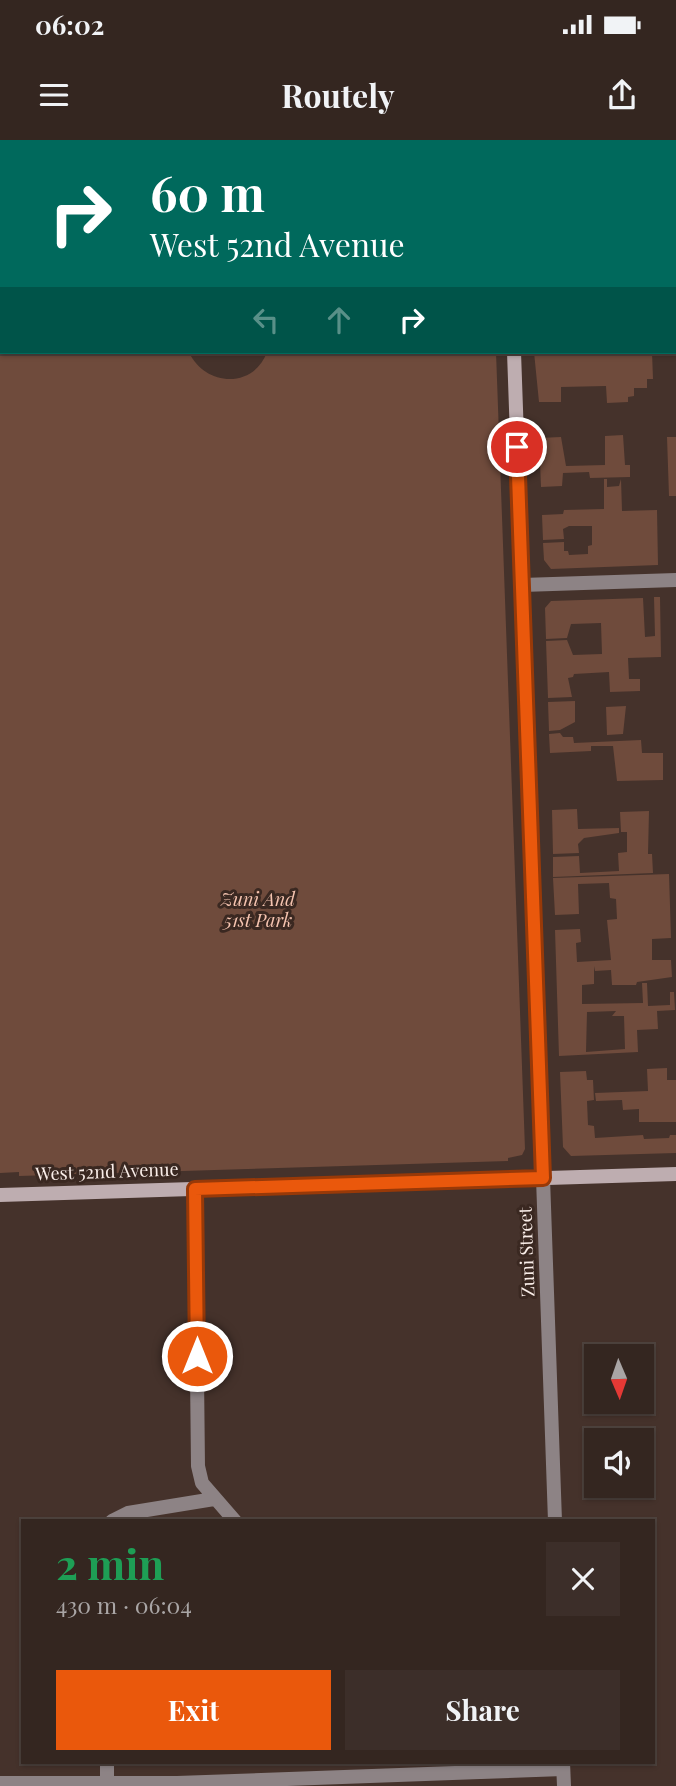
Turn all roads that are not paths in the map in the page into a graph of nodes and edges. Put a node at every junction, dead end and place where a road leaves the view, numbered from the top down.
1 (514, 354) edge
2 (676, 580) edge
3 (522, 586) junction
4 (676, 1174) edge
5 (543, 1178) junction
6 (195, 1189) junction
7 (0, 1195) edge
8 (214, 1499) junction
9 (116, 1519) edge
10 (233, 1519) edge
11 (555, 1519) edge
12 (107, 1764) edge
13 (262, 1764) edge
14 (563, 1765) edge
15 (107, 1782) junction
16 (263, 1782) edge
17 (0, 1783) edge
18 (564, 1786) edge

1 - 3 street, Zuni Street
2 - 3 street
3 - 5 street, Zuni Street
4 - 5 street, West 52nd Avenue
5 - 6 street, West 52nd Avenue
5 - 11 street, Zuni Street
6 - 7 street, West 52nd Avenue
6 - 8 street
8 - 9 street
8 - 10 street
12 - 15 street
13 - 16 street
14 - 16 street
14 - 18 street
15 - 16 street
15 - 17 street

